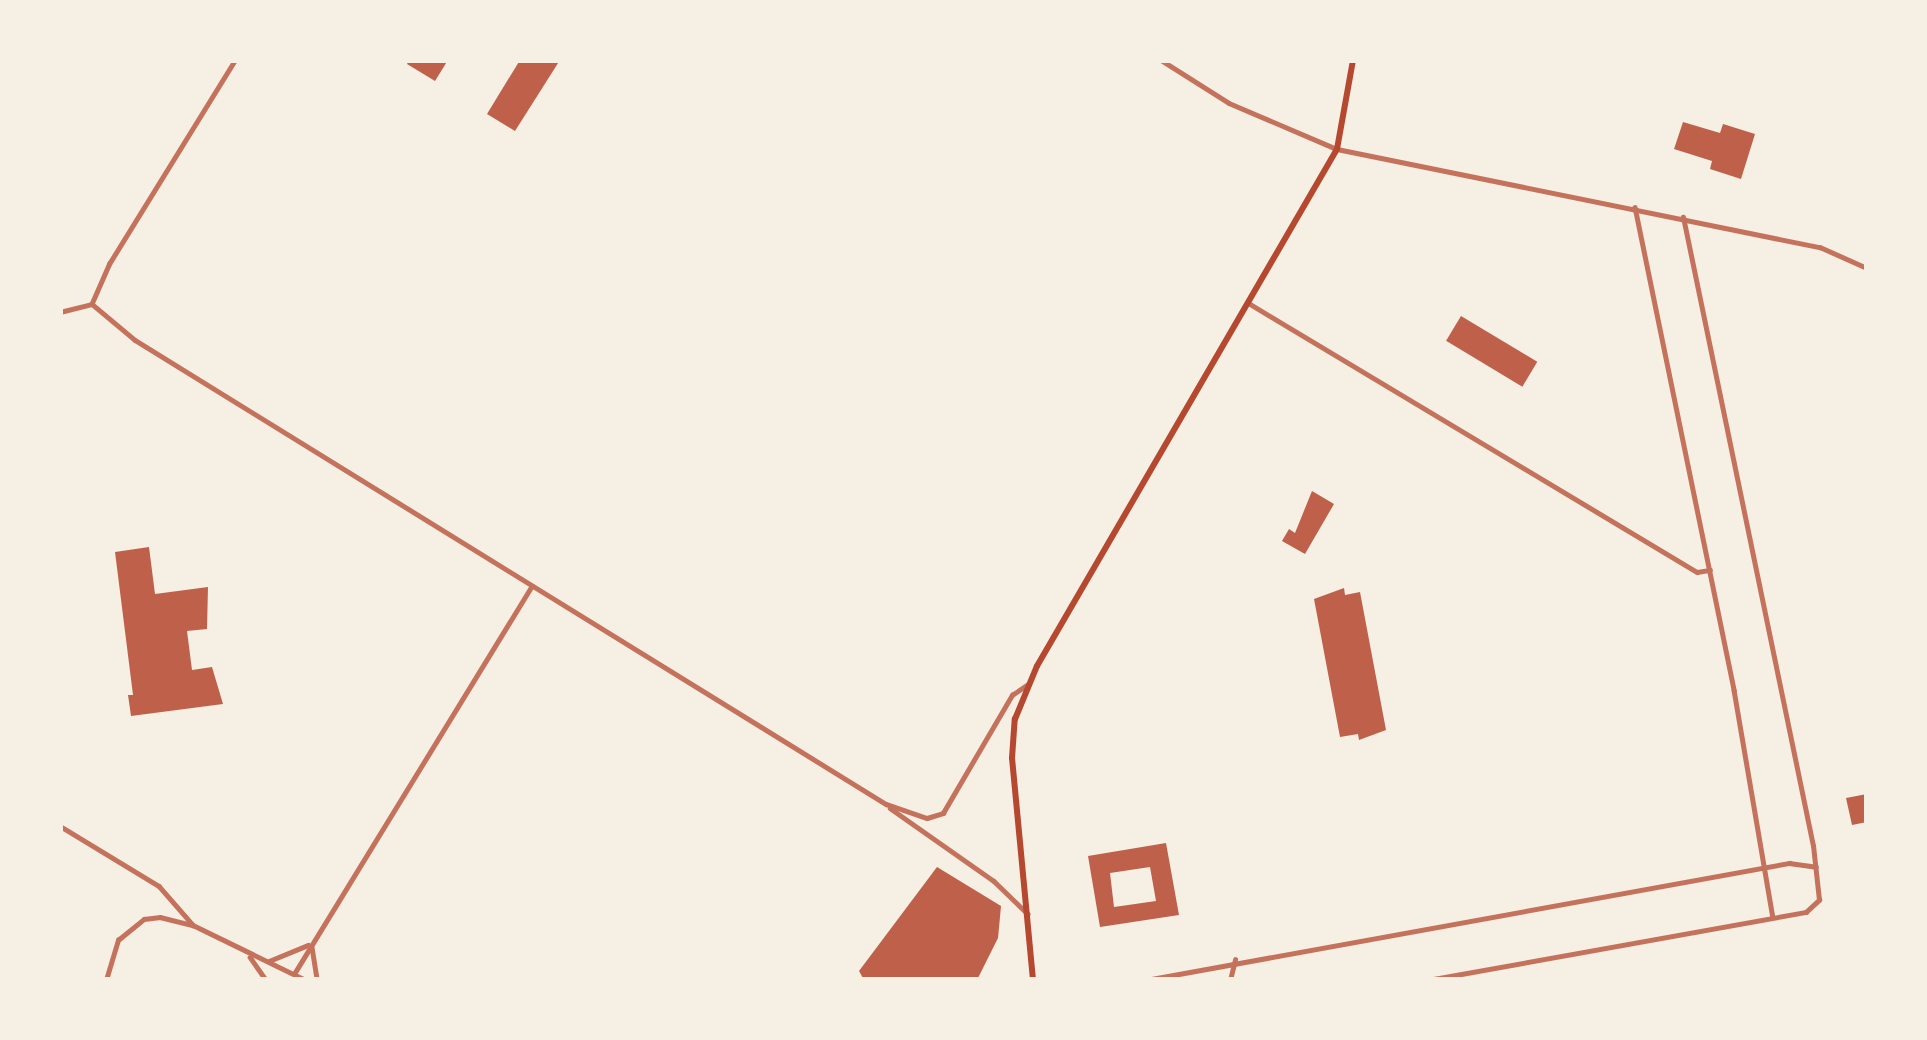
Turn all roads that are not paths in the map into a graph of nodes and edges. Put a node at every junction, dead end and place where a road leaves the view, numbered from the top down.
1 (235, 60) edge
2 (1161, 60) edge
3 (1353, 60) edge
4 (1337, 149) junction
5 (1635, 207) junction
6 (1683, 217) junction
7 (1867, 268) edge
8 (92, 304) junction
9 (1250, 304) junction
10 (60, 312) edge
11 (1710, 570) junction
12 (532, 586) junction
13 (1028, 685) junction
14 (886, 804) junction
15 (60, 826) edge
16 (1763, 867) junction
17 (1816, 867) junction
18 (1028, 915) junction
19 (1773, 917) junction
20 (193, 925) junction
21 (312, 941) junction
22 (246, 952) junction
23 (1234, 960) junction
24 (265, 961) junction
25 (1172, 975) junction
26 (293, 977) edge
27 (106, 980) edge
28 (266, 980) edge
29 (306, 980) edge
30 (317, 980) edge
31 (1033, 980) edge
32 (1146, 980) edge
33 (1180, 980) edge
34 (1230, 980) edge
35 (1428, 980) edge

1 - 8 street
2 - 4 street
3 - 4 main road
4 - 5 street
4 - 9 main road
5 - 6 street
5 - 11 street
6 - 7 street
6 - 17 street
8 - 10 street
8 - 12 street
9 - 11 street
9 - 13 main road
11 - 16 street
12 - 14 street
12 - 21 street
13 - 14 street
13 - 18 main road
14 - 18 street
15 - 20 street
16 - 17 street
16 - 19 street
16 - 23 street
17 - 19 street
18 - 31 main road
19 - 35 street
20 - 22 street
20 - 27 street
21 - 24 street
21 - 26 street
21 - 30 street
22 - 24 street
22 - 28 street
23 - 25 street
23 - 34 street
24 - 26 street
25 - 32 street
25 - 33 street
26 - 29 street

